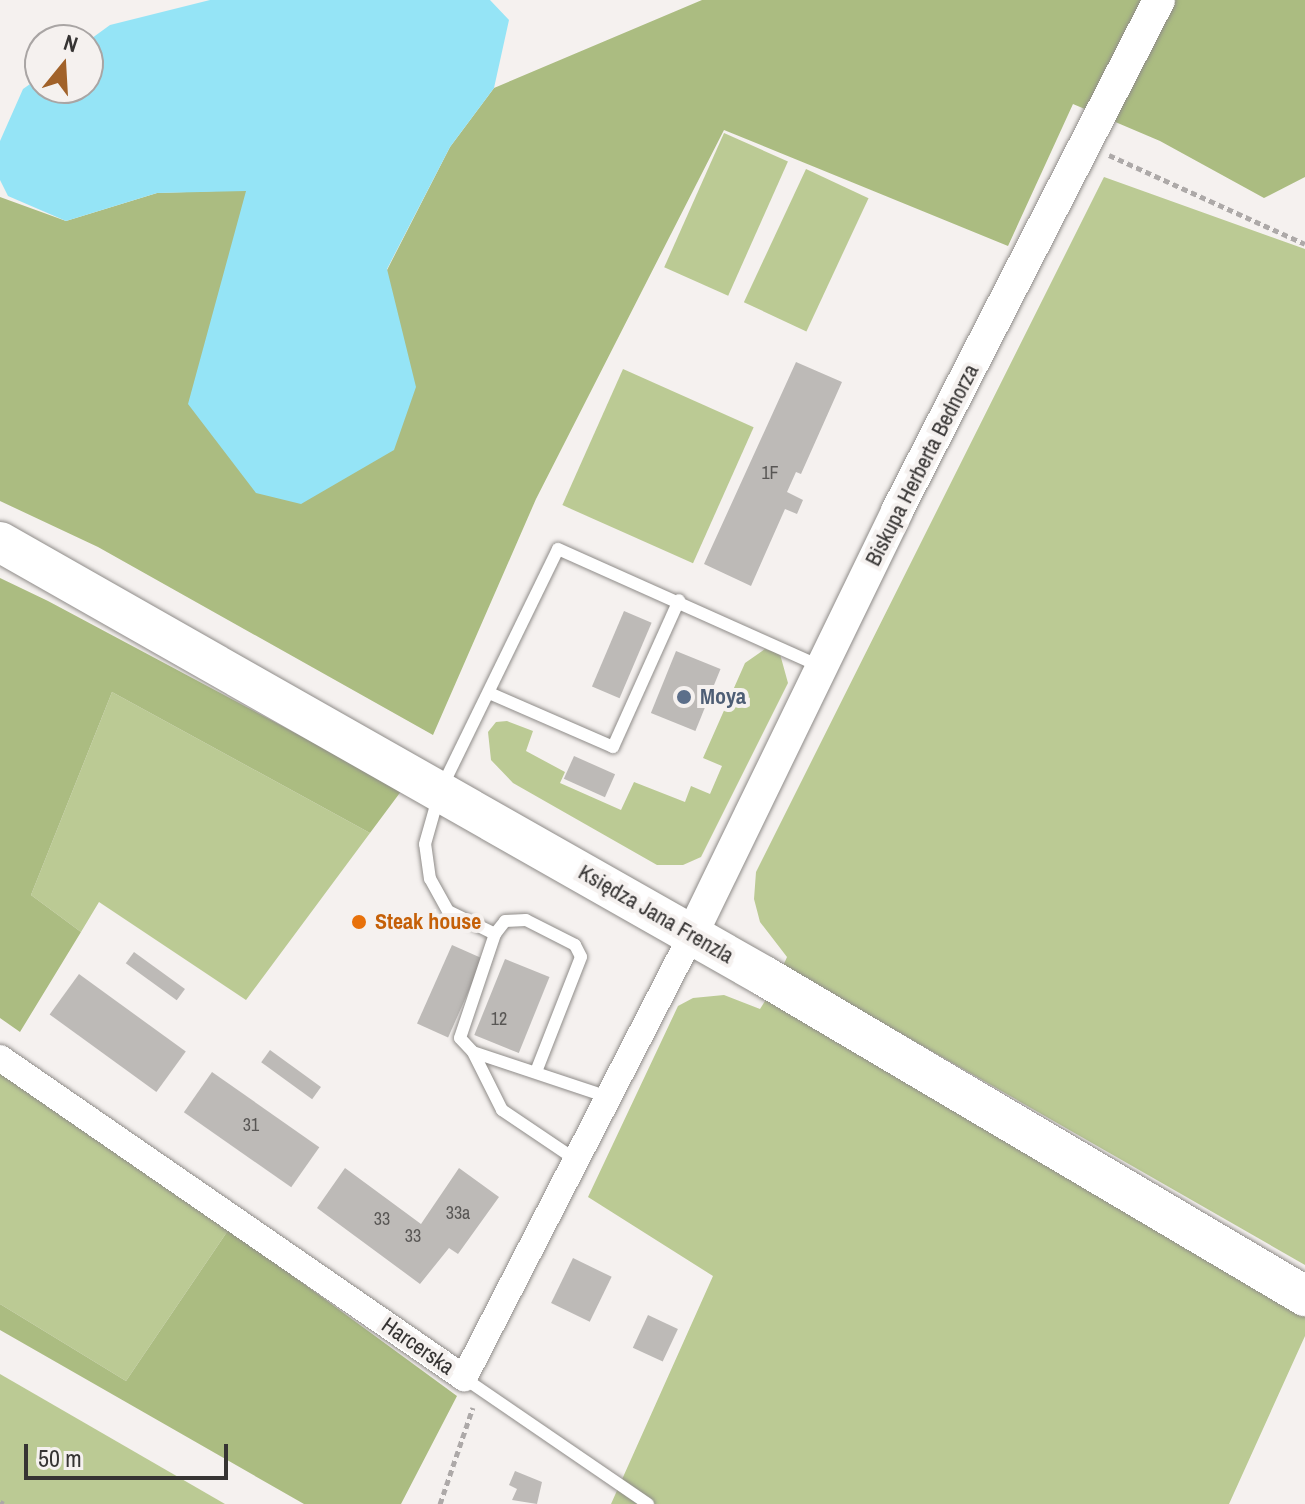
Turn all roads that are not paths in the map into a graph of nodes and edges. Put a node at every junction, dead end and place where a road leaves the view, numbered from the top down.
1 (1159, 0) edge
2 (0, 542) edge
3 (679, 600) junction
4 (822, 667) junction
5 (489, 693) junction
6 (440, 791) junction
7 (495, 934) junction
8 (692, 934) junction
9 (473, 1052) junction
10 (0, 1058) edge
11 (536, 1072) junction
12 (608, 1097) junction
13 (576, 1160) junction
14 (1305, 1296) edge
15 (471, 1384) junction
16 (648, 1504) edge

1 - 4 street, Biskupa Herberta Bednorza
2 - 6 main road, Księdza Jana Frenzla
3 - 4 lane
3 - 5 lane
3 - 5 lane
4 - 8 street, Biskupa Herberta Bednorza
5 - 6 lane
6 - 7 lane
6 - 8 main road, Księdza Jana Frenzla
7 - 9 lane
7 - 11 lane
8 - 12 street, Harcerska
8 - 14 main road, Księdza Jana Frenzla
9 - 11 lane
9 - 13 lane
10 - 15 street, Harcerska
11 - 12 lane
12 - 13 street, Harcerska
13 - 15 street, Harcerska
15 - 16 lane

